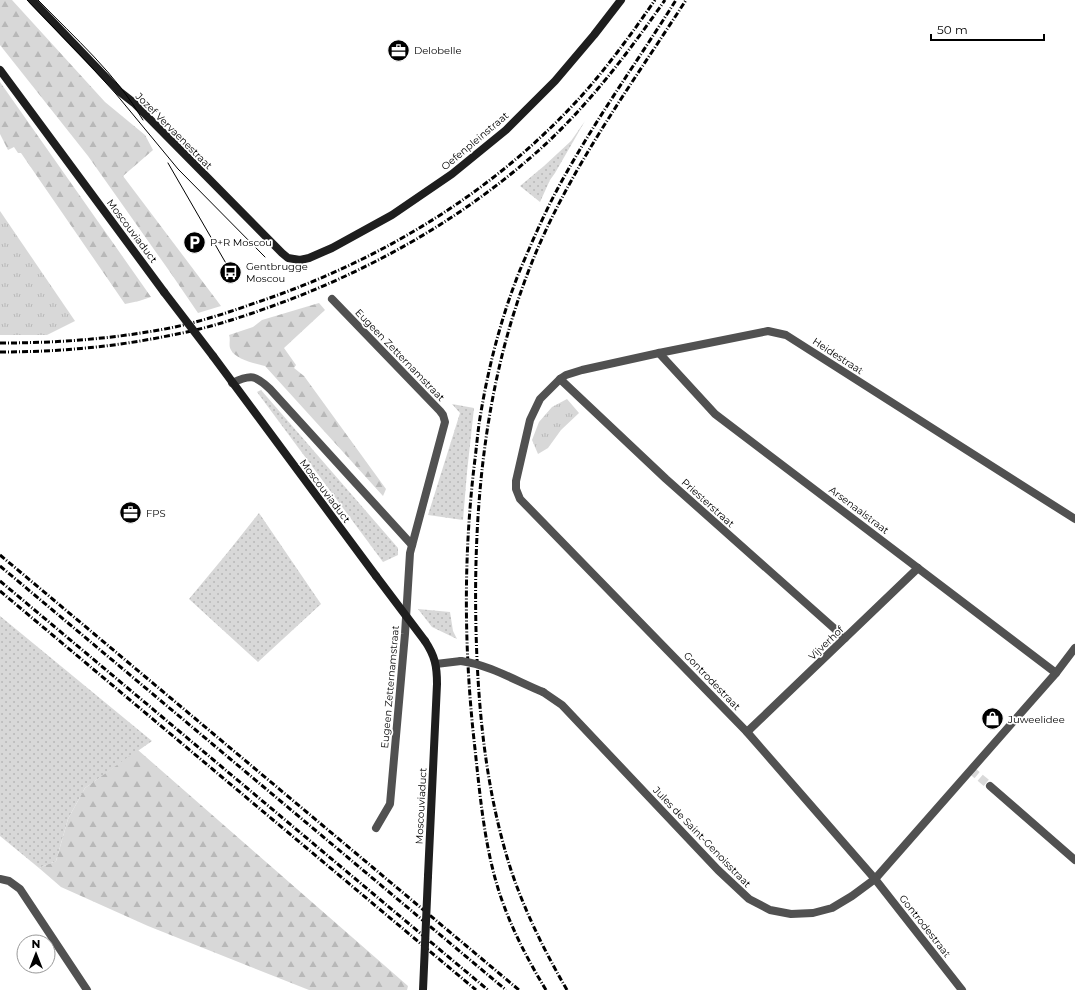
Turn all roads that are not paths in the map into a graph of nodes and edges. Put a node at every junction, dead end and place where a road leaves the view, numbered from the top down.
1 (32, 0) edge
2 (621, 0) edge
3 (0, 70) edge
4 (310, 258) joint
5 (332, 299) dead end
6 (659, 353) junction
7 (560, 379) junction
8 (232, 383) junction
9 (1075, 520) edge
10 (412, 545) junction
11 (918, 568) junction
12 (845, 638) junction
13 (1075, 648) edge
14 (436, 664) junction
15 (1056, 673) junction
16 (747, 732) junction
17 (990, 786) tunnel mouth
18 (376, 828) dead end
19 (1075, 860) edge
20 (0, 879) edge
21 (875, 879) junction
22 (87, 990) edge
23 (423, 990) edge
24 (962, 990) edge

1 - 4 street, Jozef Vervaenestraat
2 - 4 street, Oefenpleinstraat
3 - 8 street, Moscouviaduct, bridge
5 - 10 street, Eugeen Zetternamstraat
6 - 7 street, Heidestraat
6 - 9 street, Heidestraat
6 - 11 street, Arsenaalstraat
7 - 12 street, Priesterstraat
7 - 16 street, Gontrodestraat
8 - 10 street
8 - 14 street, Moscouviaduct, bridge
10 - 18 street, Eugeen Zetternamstraat
11 - 12 street, Vijverhof
11 - 15 street, Arsenaalstraat
12 - 16 street, Vijverhof
13 - 15 street, Jules de Saint-Genoisstraat
14 - 21 street, Jules de Saint-Genoisstraat, bridge
14 - 23 street, Moscouviaduct, bridge
15 - 21 street, Jules de Saint-Genoisstraat
16 - 21 street, Gontrodestraat
17 - 19 street
20 - 22 street
21 - 24 street, Gontrodestraat

